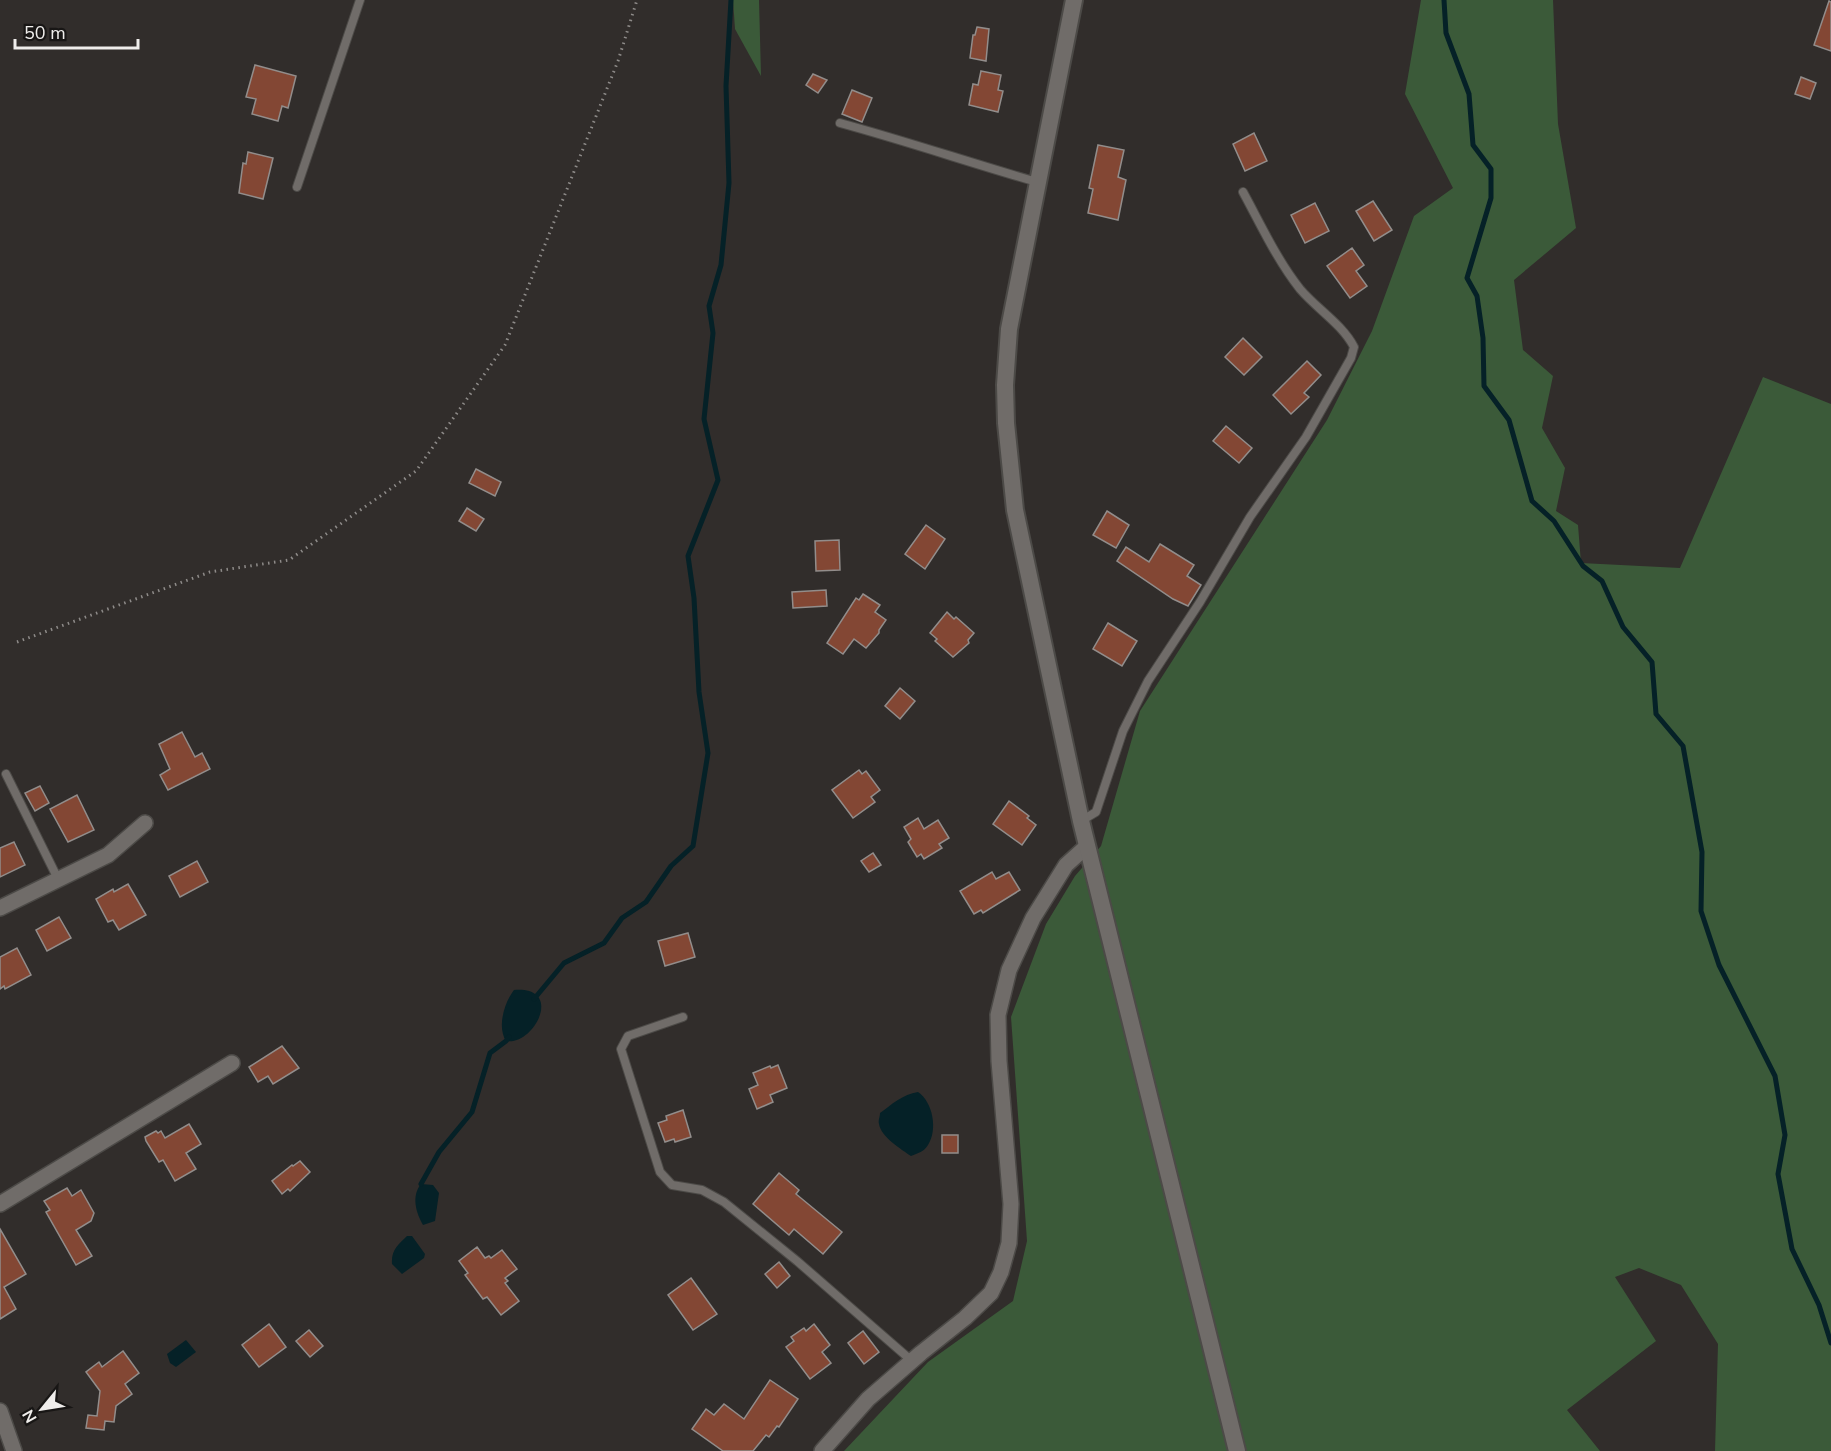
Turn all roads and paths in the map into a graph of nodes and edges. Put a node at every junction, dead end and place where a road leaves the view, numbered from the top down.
1 (360, 0) edge
2 (637, 0) edge
3 (1074, 0) edge
4 (840, 123) dead end
5 (1037, 182) junction
6 (297, 187) dead end
7 (1244, 192) dead end
8 (17, 642) dead end
9 (6, 774) dead end
10 (1081, 821) junction
11 (145, 823) dead end
12 (1088, 846) junction
13 (58, 879) junction
14 (0, 908) edge
15 (683, 1017) dead end
16 (232, 1063) dead end
17 (0, 1204) edge
18 (912, 1361) junction
19 (0, 1411) edge
20 (0, 1438) edge
21 (6, 1451) edge
22 (14, 1451) edge
23 (822, 1451) edge
24 (1237, 1451) edge

1 - 6 lane
2 - 8 path
3 - 5 street
4 - 5 lane
5 - 10 street
7 - 10 lane
9 - 13 lane
10 - 12 street
11 - 13 street
12 - 18 street
12 - 24 street
13 - 14 street
15 - 18 lane
16 - 17 street
18 - 23 street
19 - 22 street
20 - 21 street

